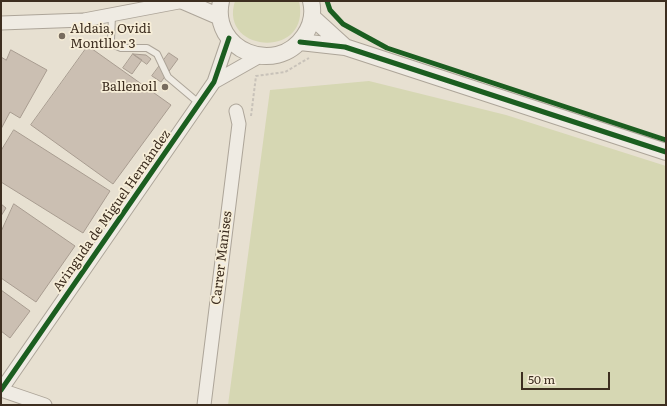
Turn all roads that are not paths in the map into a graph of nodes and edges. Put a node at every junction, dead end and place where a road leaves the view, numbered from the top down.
1 (184, 1) edge
2 (311, 1) edge
3 (221, 9) edge
4 (112, 15) junction
5 (312, 17) junction
6 (1, 23) edge
7 (229, 38) junction
8 (300, 42) junction
9 (345, 47) junction
10 (260, 56) junction
11 (214, 82) junction
12 (200, 104) junction
13 (236, 111) dead end
14 (666, 152) edge
15 (1, 390) edge
16 (45, 405) edge
17 (204, 405) edge

1 - 3 street
1 - 4 street
2 - 5 street
3 - 7 street
4 - 6 street
4 - 12 lane
5 - 8 street
5 - 9 street
7 - 10 street
7 - 11 street, Avinguda de Miguel Hernández
8 - 9 street
8 - 10 street
9 - 14 street
10 - 11 street, Avinguda de Miguel Hernández
11 - 12 street, Avinguda de Miguel Hernández
12 - 15 street, Avinguda de Miguel Hernández
13 - 17 street, Carrer Manises
15 - 16 street

